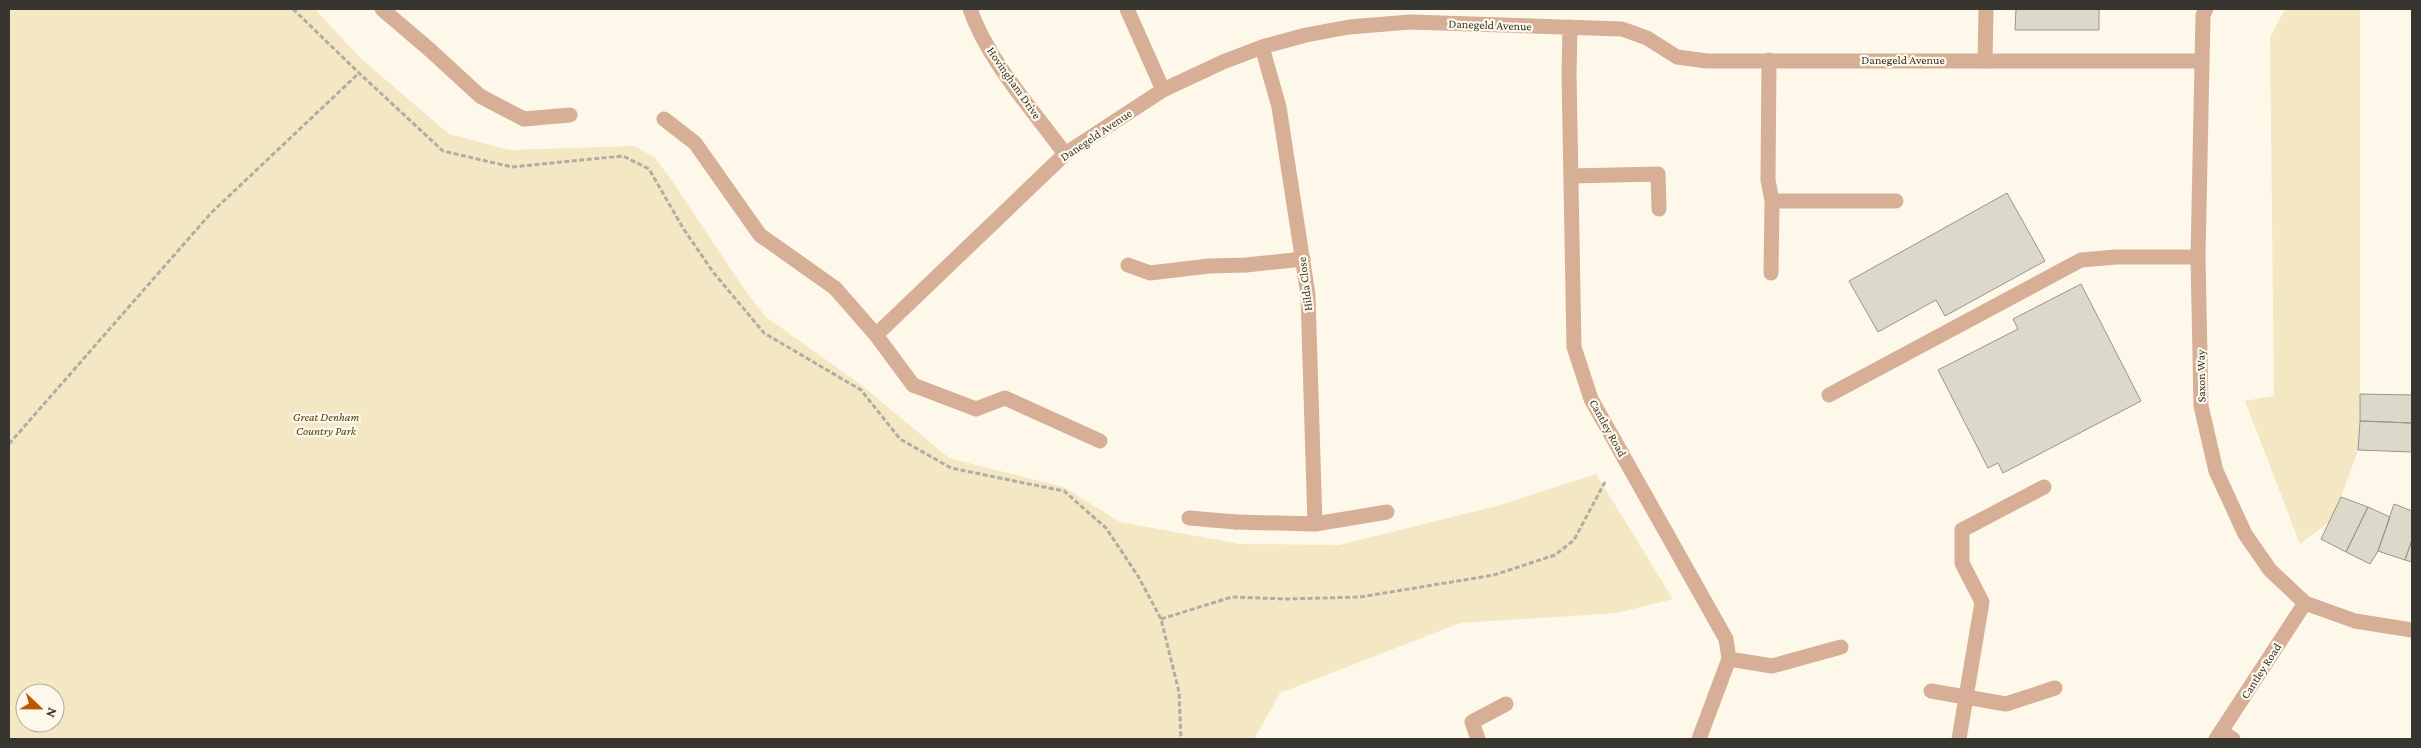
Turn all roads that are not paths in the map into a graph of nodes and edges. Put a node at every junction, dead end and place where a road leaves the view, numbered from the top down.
1 (382, 9) edge
2 (970, 9) edge
3 (1127, 9) edge
4 (1986, 9) edge
5 (2206, 9) edge
6 (1410, 15) edge
7 (1570, 27) junction
8 (1262, 47) junction
9 (1769, 60) junction
10 (1985, 61) junction
11 (2201, 61) junction
12 (1163, 90) junction
13 (570, 115) dead end
14 (664, 119) dead end
15 (1065, 154) junction
16 (1571, 176) junction
17 (1772, 201) junction
18 (1896, 201) dead end
19 (1659, 209) dead end
20 (2198, 257) junction
21 (1303, 259) junction
22 (1128, 265) dead end
23 (1771, 273) dead end
24 (876, 336) junction
25 (1830, 395) dead end
26 (1100, 441) dead end
27 (2044, 487) dead end
28 (1387, 512) dead end
29 (1189, 518) dead end
30 (1315, 524) junction
31 (2305, 602) junction
32 (2412, 630) edge
33 (1841, 647) dead end
34 (1729, 659) junction
35 (2055, 688) dead end
36 (1931, 692) dead end
37 (1966, 698) junction
38 (1506, 704) dead end
39 (2224, 737) edge
40 (1478, 739) edge
41 (1699, 739) edge
42 (1959, 739) edge

1 - 13 street
2 - 15 street, Hovingham Drive
3 - 12 street
4 - 10 street
5 - 11 street, Saxon Way
6 - 7 street, Danegeld Avenue
6 - 8 street, Danegeld Avenue
7 - 9 street, Danegeld Avenue
7 - 16 street, Cantley Road
8 - 12 street, Danegeld Avenue
8 - 21 street, Hilda Close
9 - 10 street, Danegeld Avenue
9 - 17 street
10 - 11 street, Danegeld Avenue
11 - 20 street, Saxon Way
12 - 15 street, Danegeld Avenue
14 - 24 street
15 - 24 street, Danegeld Avenue
16 - 19 street
16 - 34 street, Cantley Road
17 - 18 street
17 - 23 street
20 - 25 street
20 - 31 street, Saxon Way
21 - 22 street
21 - 30 street, Hilda Close
24 - 26 street
27 - 37 street
28 - 30 street
29 - 30 street
31 - 32 street, Saxon Way
31 - 39 street, Cantley Road
33 - 34 street
34 - 41 street
35 - 37 street
36 - 37 street
37 - 42 street
38 - 40 street

